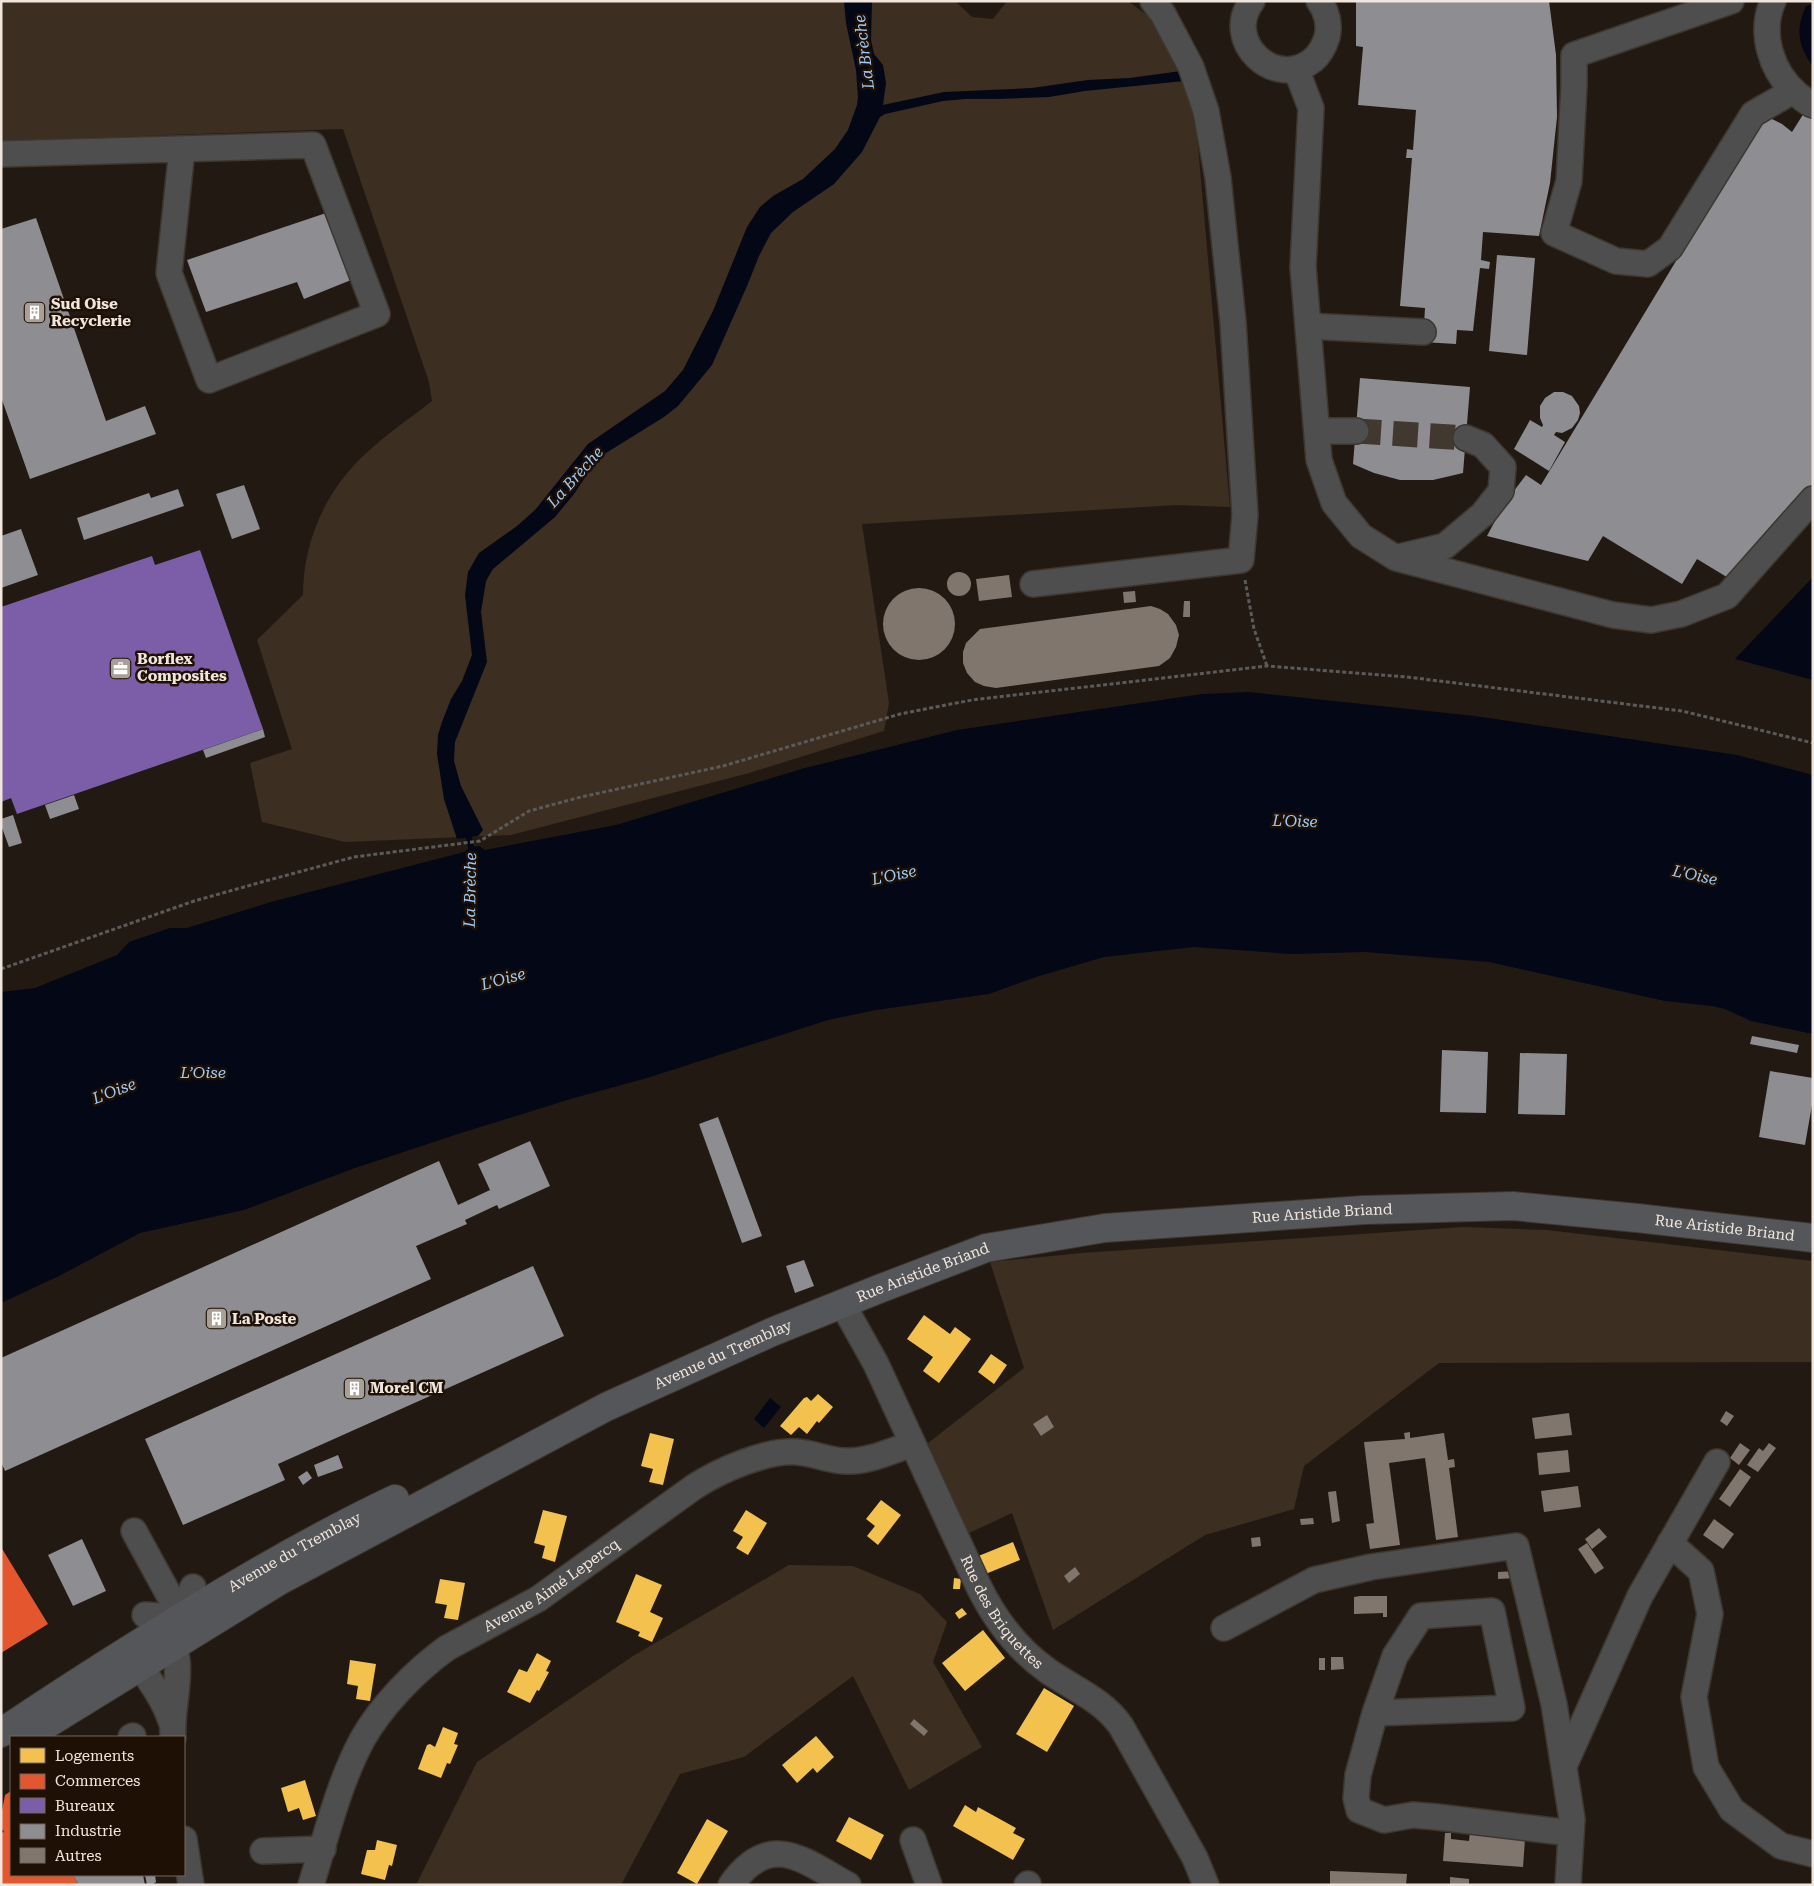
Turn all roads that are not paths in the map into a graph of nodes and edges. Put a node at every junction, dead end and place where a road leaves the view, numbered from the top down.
1 (1153, 1) edge
2 (1252, 1) edge
3 (1319, 1) edge
4 (1731, 1) edge
5 (1773, 1) edge
6 (1296, 68) junction
7 (1793, 91) junction
8 (1813, 106) edge
9 (182, 149) junction
10 (1, 154) edge
11 (1308, 326) junction
12 (1423, 332) dead end
13 (1317, 430) junction
14 (1356, 431) tunnel mouth
15 (1466, 438) tunnel mouth
16 (1813, 500) edge
17 (1396, 558) junction
18 (1033, 584) dead end
19 (1813, 1238) edge
20 (842, 1303) junction
21 (912, 1444) junction
22 (1717, 1462) dead end
23 (134, 1531) dead end
24 (1670, 1544) junction
25 (193, 1587) dead end
26 (1224, 1628) dead end
27 (169, 1632) junction
28 (140, 1666) junction
29 (1375, 1713) junction
30 (172, 1730) edge
31 (1, 1733) edge
32 (28, 1736) edge
33 (1564, 1766) junction
34 (1571, 1833) junction
35 (913, 1840) dead end
36 (185, 1846) edge
37 (323, 1849) junction
38 (263, 1851) dead end
39 (1813, 1854) edge
40 (191, 1885) edge
41 (311, 1885) edge
42 (731, 1885) edge
43 (848, 1885) edge
44 (929, 1885) edge
45 (1206, 1885) edge
46 (1568, 1885) edge

1 - 18 street
2 - 6 street
3 - 6 street
4 - 7 street
5 - 7 street
6 - 11 street
7 - 8 street
9 - 9 street
9 - 10 street
11 - 12 street
11 - 13 street
13 - 14 street
13 - 17 street
15 - 17 street
16 - 17 street
19 - 20 main road, Rue Aristide Briand
20 - 21 street, Rue des Briquettes
20 - 27 main road, Avenue du Tremblay
21 - 37 street, Avenue Aimé Lepercq
21 - 45 street, Rue des Briquettes
22 - 24 street
23 - 27 street
24 - 33 street
24 - 39 street
25 - 27 street
26 - 33 street
27 - 28 main road, Avenue du Tremblay
27 - 30 street
28 - 30 street
28 - 31 main road, Avenue du Tremblay
28 - 32 main road, Avenue du Tremblay
29 - 29 street
29 - 34 street
33 - 34 street
34 - 46 street
35 - 44 street
36 - 40 street
37 - 38 street
37 - 41 street, Avenue Aimé Lepercq
42 - 43 street

